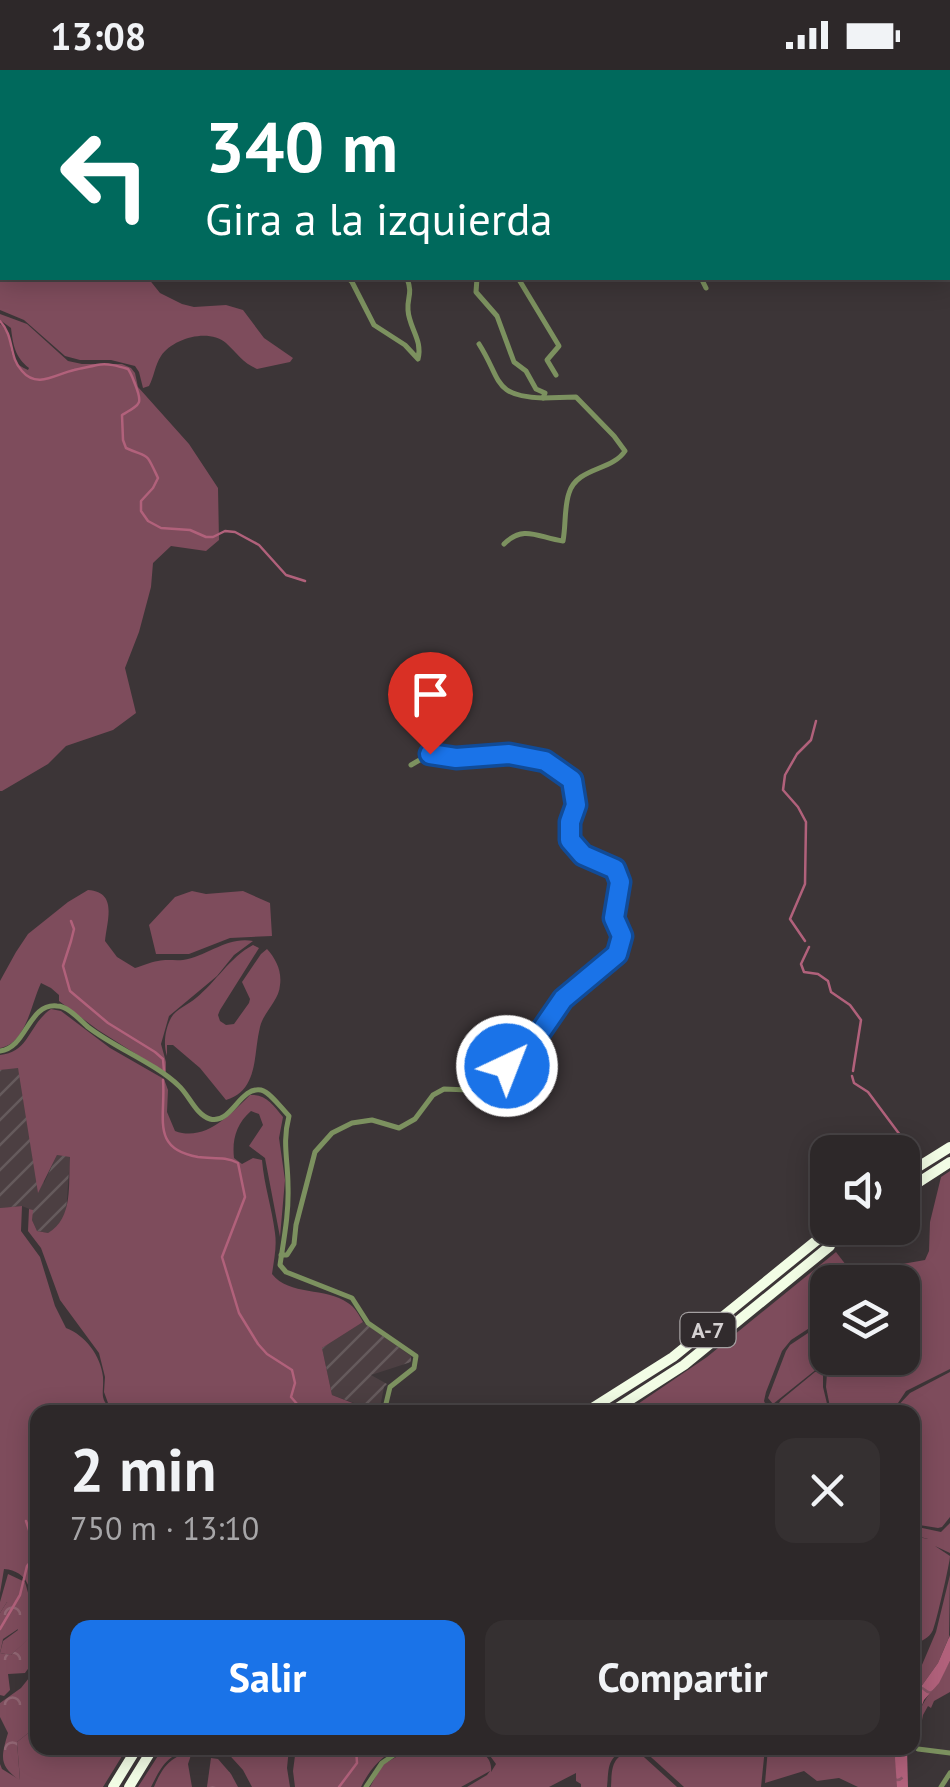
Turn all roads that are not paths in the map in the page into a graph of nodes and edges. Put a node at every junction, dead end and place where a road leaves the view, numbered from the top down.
1 (783, 70) edge
2 (794, 70) edge
3 (350, 280) edge
4 (408, 280) edge
5 (477, 280) edge
6 (519, 280) edge
7 (701, 280) edge
8 (706, 288) dead end
9 (478, 344) dead end
10 (556, 375) dead end
11 (543, 398) junction
12 (504, 544) dead end
13 (411, 764) dead end
14 (0, 1051) edge
15 (950, 1147) edge
16 (950, 1162) edge
17 (920, 1166) edge
18 (920, 1181) edge
19 (812, 1245) edge
20 (832, 1245) edge
21 (281, 1256) junction
22 (386, 1405) edge
23 (598, 1405) edge
24 (622, 1405) edge
25 (920, 1748) edge
26 (950, 1753) edge
27 (133, 1755) edge
28 (149, 1755) edge
29 (394, 1755) edge
30 (950, 1773) edge
31 (114, 1787) edge
32 (129, 1787) edge
33 (366, 1787) edge
34 (941, 1787) edge

1 - 2 street
3 - 4 street
5 - 11 street
6 - 10 street
7 - 8 street
9 - 11 street
11 - 12 street
13 - 21 street
14 - 21 street
15 - 17 highway
16 - 18 highway
19 - 23 highway, A-7
20 - 24 highway, A-7
21 - 22 street
25 - 26 street
27 - 31 highway
28 - 32 highway
29 - 33 street
30 - 34 street

